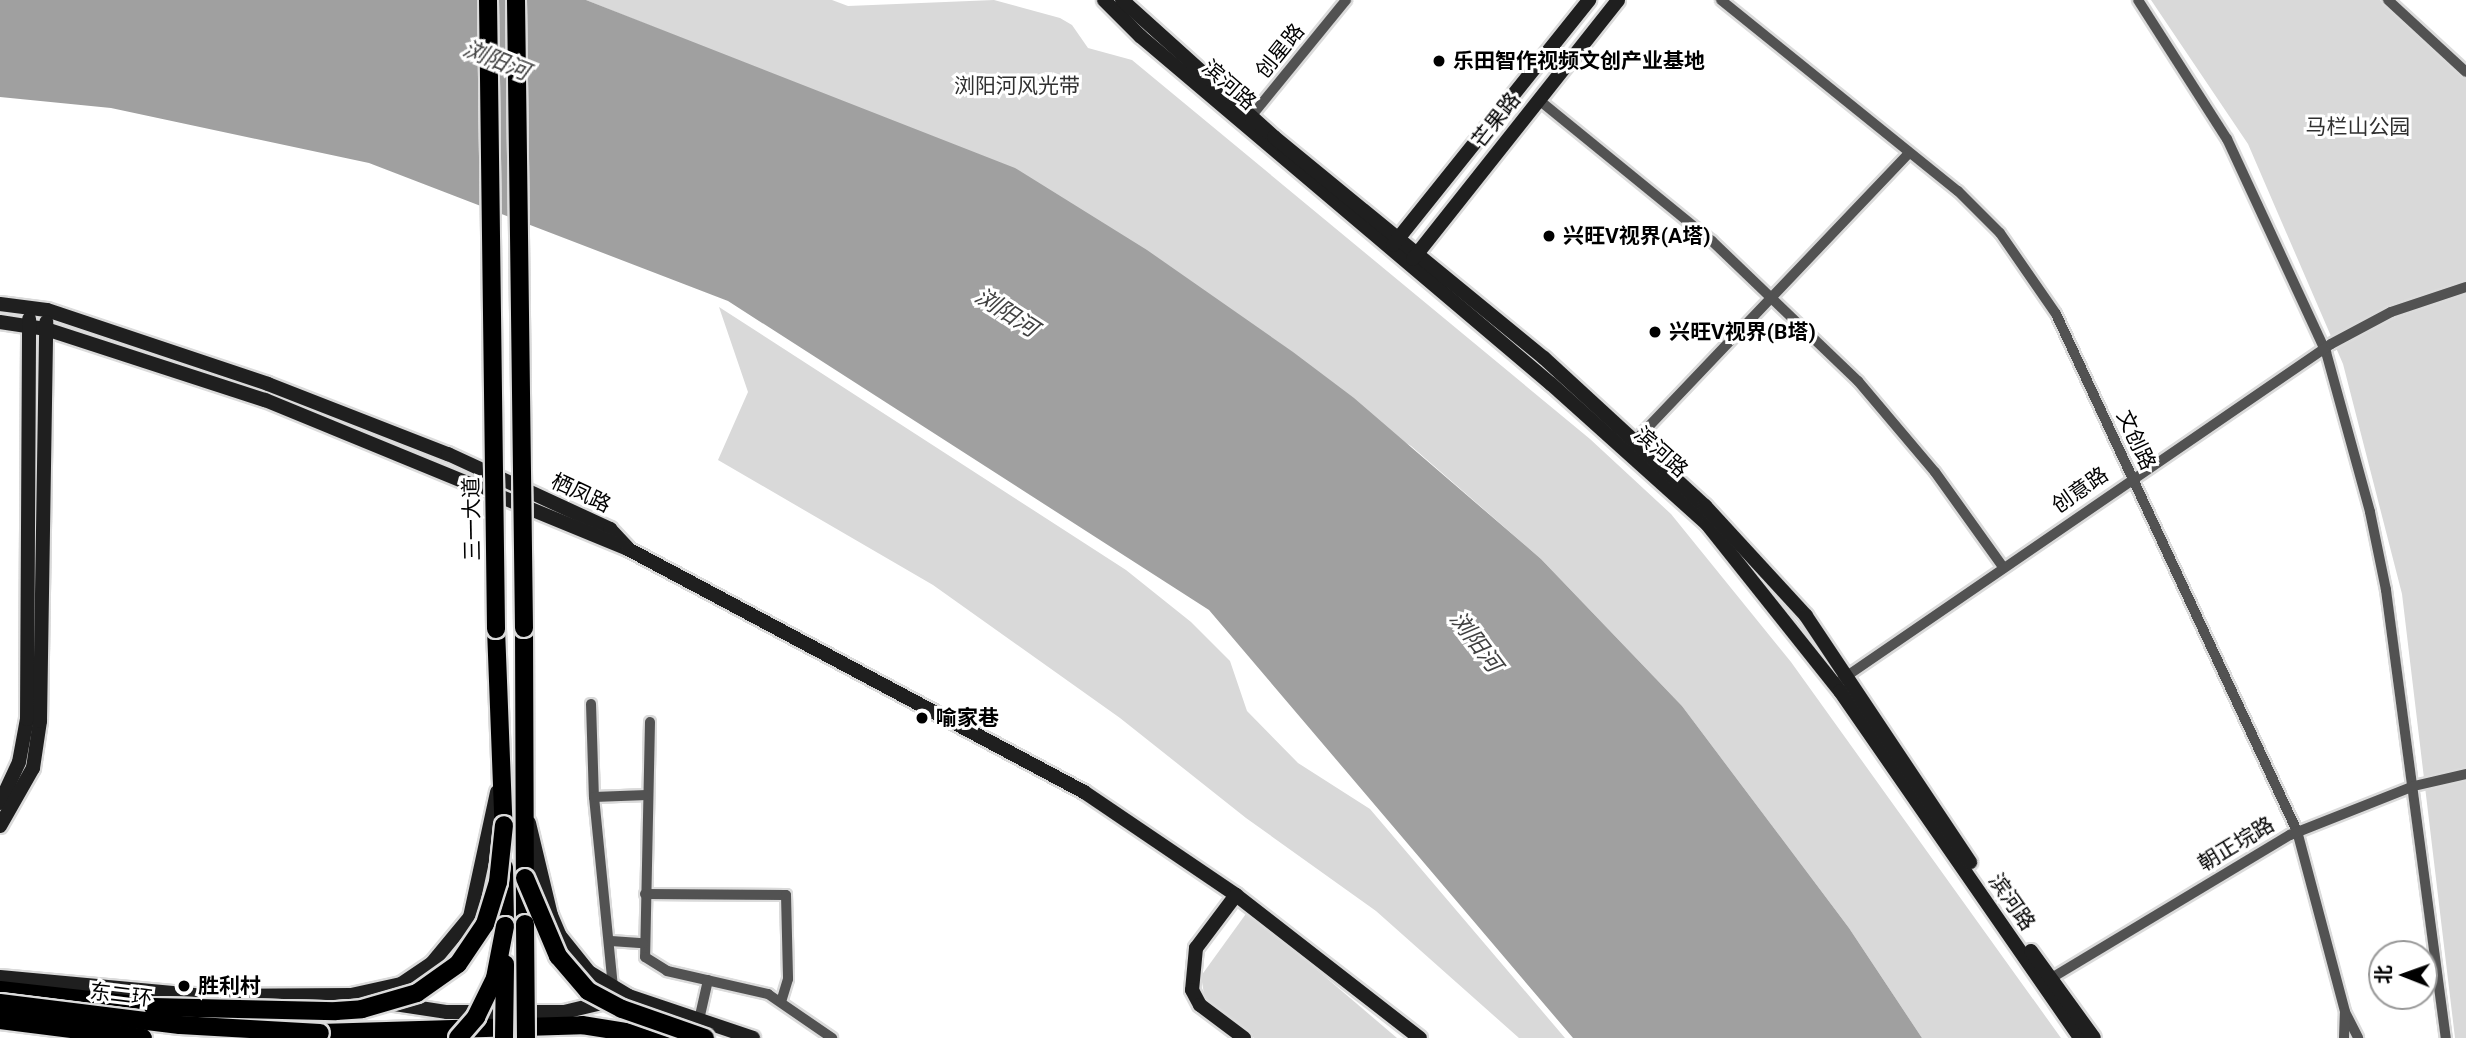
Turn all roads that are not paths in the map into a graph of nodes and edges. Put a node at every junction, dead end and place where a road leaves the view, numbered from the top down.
1 (488, 0) edge
2 (516, 0) edge
3 (1104, 0) edge
4 (1122, 0) edge
5 (1346, 0) edge
6 (1589, 0) edge
7 (1618, 0) edge
8 (1721, 0) edge
9 (2138, 0) edge
10 (2388, 0) edge
11 (2466, 72) edge
12 (1539, 100) junction
13 (1248, 122) junction
14 (1908, 154) junction
15 (1399, 237) junction
16 (1390, 250) junction
17 (1418, 253) junction
18 (1408, 265) junction
19 (2466, 287) edge
20 (1773, 296) junction
21 (0, 304) edge
22 (29, 307) junction
23 (47, 310) junction
24 (0, 322) edge
25 (29, 325) junction
26 (46, 329) junction
27 (2324, 348) junction
28 (1631, 445) junction
29 (2133, 477) junction
30 (628, 548) junction
31 (2003, 567) junction
32 (1841, 681) junction
33 (591, 704) dead end
34 (650, 722) dead end
35 (498, 771) junction
36 (2466, 774) edge
37 (2414, 786) junction
38 (648, 794) junction
39 (523, 797) junction
40 (594, 797) junction
41 (0, 803) edge
42 (0, 825) edge
43 (504, 825) junction
44 (2297, 831) junction
45 (524, 878) junction
46 (645, 894) junction
47 (1236, 895) junction
48 (505, 926) junction
49 (611, 941) junction
50 (643, 943) junction
51 (0, 977) edge
52 (708, 980) junction
53 (2046, 981) junction
54 (613, 988) junction
55 (0, 990) edge
56 (351, 995) junction
57 (629, 996) junction
58 (131, 998) junction
59 (781, 1002) junction
60 (0, 1003) edge
61 (2345, 1012) junction
62 (0, 1020) edge
63 (699, 1020) junction
64 (658, 1037) edge
65 (125, 1038) edge
66 (143, 1038) edge
67 (458, 1038) edge
68 (505, 1038) edge
69 (526, 1038) edge
70 (705, 1038) edge
71 (753, 1038) edge
72 (831, 1038) edge
73 (1244, 1038) edge
74 (1420, 1038) edge
75 (2080, 1038) edge
76 (2094, 1038) edge
77 (2344, 1038) edge
78 (2358, 1038) edge
79 (2446, 1038) edge

1 - 35 highway, 三一大道, bridge
2 - 39 highway, bridge
3 - 13 street, 滨河路
4 - 13 street, 滨河路
5 - 13 street, 创星路
6 - 15 street, 芒果路
7 - 12 street, 芒果路
8 - 14 street, 文创路
9 - 27 street
10 - 11 street
12 - 17 street, 芒果路
12 - 20 street
13 - 15 street, 滨河路
13 - 16 street, 滨河路
14 - 20 street
14 - 29 street, 文创路
15 - 16 street, 芒果路
15 - 17 street, 滨河路
16 - 18 street, 滨河路
17 - 18 street, 芒果路
17 - 28 street, 滨河路
18 - 28 street, 滨河路
19 - 27 street, 创意路
20 - 28 street
20 - 31 street
21 - 22 street, 栖凤路
22 - 23 street, 栖凤路
22 - 25 street
23 - 26 street
23 - 30 street, 栖凤路
24 - 25 street, 栖凤路
25 - 26 street, 栖凤路
25 - 41 street
26 - 30 street, 栖凤路
26 - 42 street
27 - 29 street, 创意路
27 - 37 street
28 - 32 street, 滨河路
29 - 31 street, 创意路
29 - 44 street, 文创路
30 - 47 street
31 - 32 street, 创意路
32 - 53 street, 滨河路
33 - 40 street
34 - 38 street
35 - 43 highway, 三一大道
35 - 56 street
36 - 37 street, 朝正垸路
37 - 44 street, 朝正垸路
37 - 79 street
38 - 40 street
38 - 46 street
39 - 45 highway
39 - 54 street
40 - 49 street
43 - 48 highway, 三一大道, bridge
43 - 58 highway, bridge
44 - 53 street, 朝正垸路
44 - 61 street, 文创路
45 - 69 highway, bridge
45 - 70 highway, bridge
46 - 50 street
46 - 59 street
47 - 73 street
47 - 74 street
48 - 67 highway, bridge
48 - 68 highway, 三一大道, bridge
49 - 50 street
49 - 54 street
50 - 52 street
51 - 58 street
52 - 59 street
52 - 63 street
53 - 75 street, 滨河路
53 - 76 street, 滨河路
54 - 57 street
55 - 58 highway
56 - 57 street
56 - 58 street
57 - 63 street
58 - 65 street
59 - 72 street
60 - 64 highway, 东二环, bridge
61 - 77 street, 文创路
61 - 78 street, 文创路
62 - 66 highway, bridge
63 - 71 street

